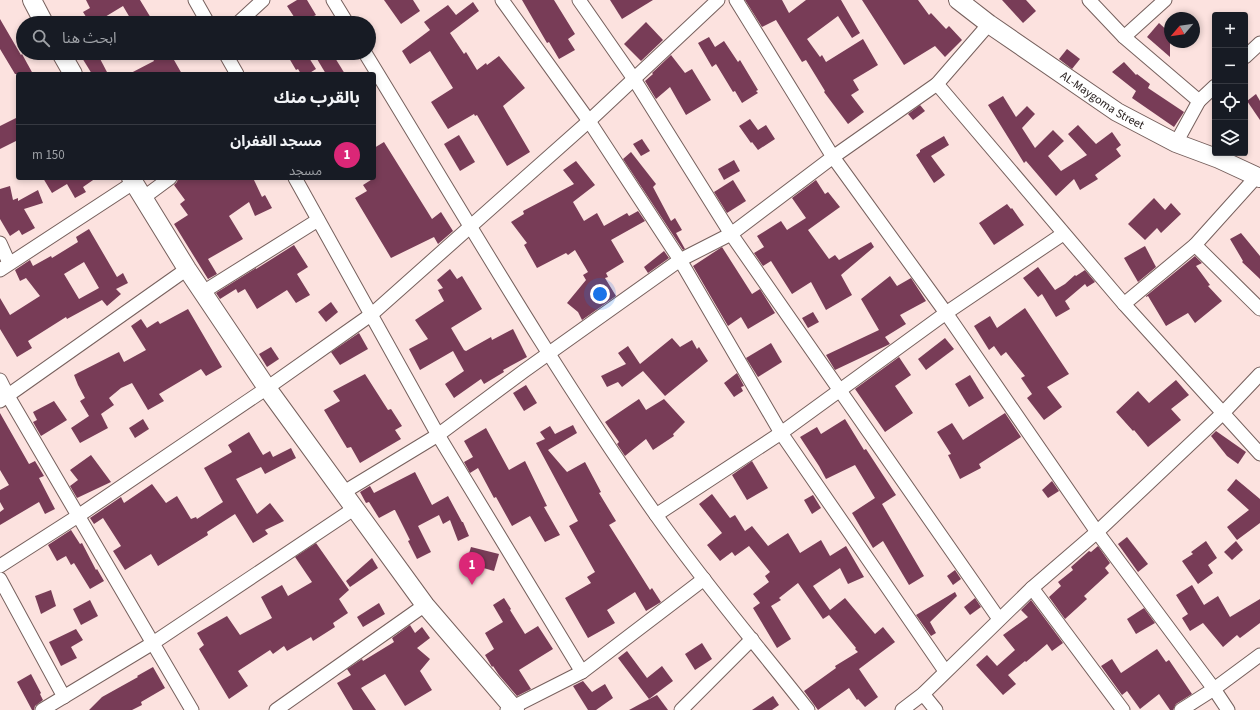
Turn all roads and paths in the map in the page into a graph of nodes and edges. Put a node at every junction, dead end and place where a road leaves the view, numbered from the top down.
1 (32, 0) edge
2 (195, 0) edge
3 (263, 0) edge
4 (333, 0) edge
5 (502, 0) edge
6 (579, 0) edge
7 (718, 0) edge
8 (736, 0) edge
9 (958, 0) edge
10 (1089, 0) edge
11 (1165, 0) edge
12 (40, 16) edge
13 (204, 16) edge
14 (246, 16) edge
15 (343, 16) edge
16 (989, 24) junction
17 (1124, 37) junction
18 (1260, 43) edge
19 (1248, 54) edge
20 (65, 60) edge
21 (229, 60) edge
22 (369, 60) edge
23 (72, 72) edge
24 (236, 72) edge
25 (634, 79) junction
26 (937, 84) junction
27 (1212, 89) edge
28 (1199, 101) junction
29 (589, 121) junction
30 (1176, 143) junction
31 (833, 156) junction
32 (1259, 177) edge
33 (132, 180) edge
34 (167, 180) edge
35 (296, 180) edge
36 (143, 198) junction
37 (318, 220) junction
38 (470, 226) junction
39 (731, 234) junction
40 (1063, 234) junction
41 (0, 243) edge
42 (1195, 246) junction
43 (680, 260) junction
44 (5, 267) edge
45 (187, 269) junction
46 (203, 292) junction
47 (1124, 304) junction
48 (1260, 309) edge
49 (946, 313) junction
50 (372, 314) junction
51 (548, 354) junction
52 (1260, 374) edge
53 (0, 380) edge
54 (268, 388) junction
55 (839, 391) junction
56 (4, 398) edge
57 (1223, 413) junction
58 (781, 432) junction
59 (438, 435) junction
60 (1260, 454) edge
61 (344, 492) junction
62 (354, 508) junction
63 (656, 515) junction
64 (78, 516) junction
65 (1097, 532) junction
66 (0, 566) edge
67 (0, 579) edge
68 (704, 579) junction
69 (1032, 588) junction
70 (425, 604) junction
71 (999, 619) junction
72 (752, 639) junction
73 (152, 643) junction
74 (1260, 655) edge
75 (945, 671) junction
76 (582, 672) junction
77 (1214, 689) junction
78 (923, 694) junction
79 (64, 697) junction
80 (511, 709) edge
81 (42, 710) edge
82 (192, 710) edge
83 (276, 710) edge
84 (681, 710) edge
85 (808, 710) edge
86 (902, 710) edge
87 (936, 710) edge
88 (1123, 710) edge
89 (1181, 710) edge
90 (1228, 710) edge

1 - 12 street
2 - 13 street
3 - 14 street
4 - 15 street
5 - 29 street
6 - 25 street
7 - 25 street
8 - 31 street
9 - 16 street, AL-Maygoma Street
10 - 17 street
11 - 17 street
16 - 26 street
16 - 30 street, AL-Maygoma Street
17 - 28 street
18 - 19 street
20 - 23 street
21 - 24 street
22 - 38 street
25 - 29 street
25 - 39 street
26 - 31 street
26 - 40 street
27 - 28 street
28 - 30 street
29 - 38 street
29 - 43 street
30 - 32 street, AL-Maygoma Street
31 - 39 street
31 - 49 street
32 - 42 street
33 - 36 street
33 - 44 street
34 - 36 street
35 - 37 street
36 - 45 street
37 - 46 street
37 - 50 street
38 - 50 street
38 - 51 street
39 - 43 street
39 - 55 street
40 - 47 street
40 - 49 street
41 - 44 street
42 - 47 street
42 - 48 street
43 - 51 street
43 - 58 street
45 - 46 street
45 - 56 street
46 - 54 street
47 - 57 street
49 - 55 street
49 - 65 street
50 - 54 street
50 - 59 street
51 - 59 street
51 - 63 street
52 - 57 street
53 - 56 street
54 - 61 street
54 - 64 street
55 - 58 street
55 - 71 street
56 - 64 street
57 - 60 street
57 - 65 street
58 - 63 street
58 - 75 street
59 - 61 street
59 - 76 street
61 - 62 street
62 - 70 street
62 - 73 street
63 - 68 street
64 - 66 street
64 - 73 street
65 - 69 street
65 - 77 street
67 - 79 street
68 - 72 street
68 - 76 street
69 - 71 street
69 - 88 street
70 - 80 street
70 - 83 street
71 - 75 street
72 - 84 street
72 - 85 street
73 - 79 street
73 - 82 street
74 - 77 street
75 - 78 street
76 - 80 street
77 - 89 street
77 - 90 street
78 - 86 street
78 - 87 street
79 - 81 street

